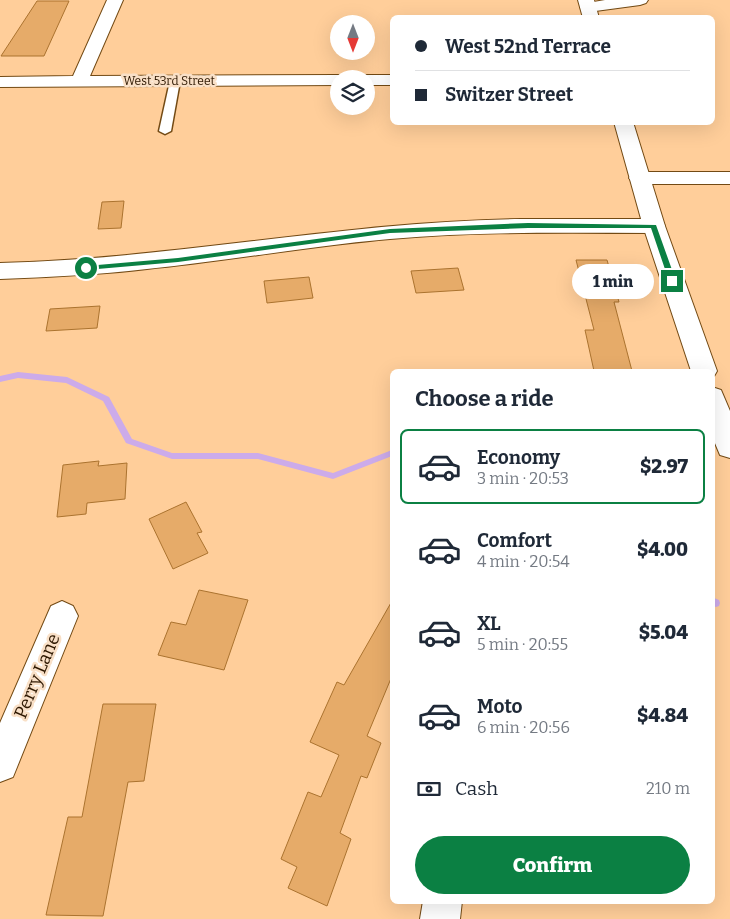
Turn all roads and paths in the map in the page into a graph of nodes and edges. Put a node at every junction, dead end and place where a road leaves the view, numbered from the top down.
1 (115, 0) edge
2 (640, 0) edge
3 (588, 8) edge
4 (330, 80) edge
5 (375, 80) edge
6 (390, 80) edge
7 (176, 81) junction
8 (0, 82) edge
9 (79, 82) junction
10 (624, 125) edge
11 (165, 131) dead end
12 (640, 178) junction
13 (730, 178) edge
14 (654, 226) junction
15 (0, 271) edge
16 (703, 369) edge
17 (715, 405) edge
18 (730, 447) edge
19 (62, 616) dead end
20 (0, 764) edge
21 (442, 904) edge
22 (440, 919) edge

1 - 9 street
2 - 3 street
4 - 7 street, West 53rd Street
5 - 6 street
7 - 9 street, West 53rd Street
7 - 11 lane
8 - 9 street, West 53rd Street
10 - 12 street
12 - 13 street
12 - 14 street
14 - 15 street
14 - 16 street
17 - 18 street
19 - 20 street, Perry Lane
21 - 22 street

